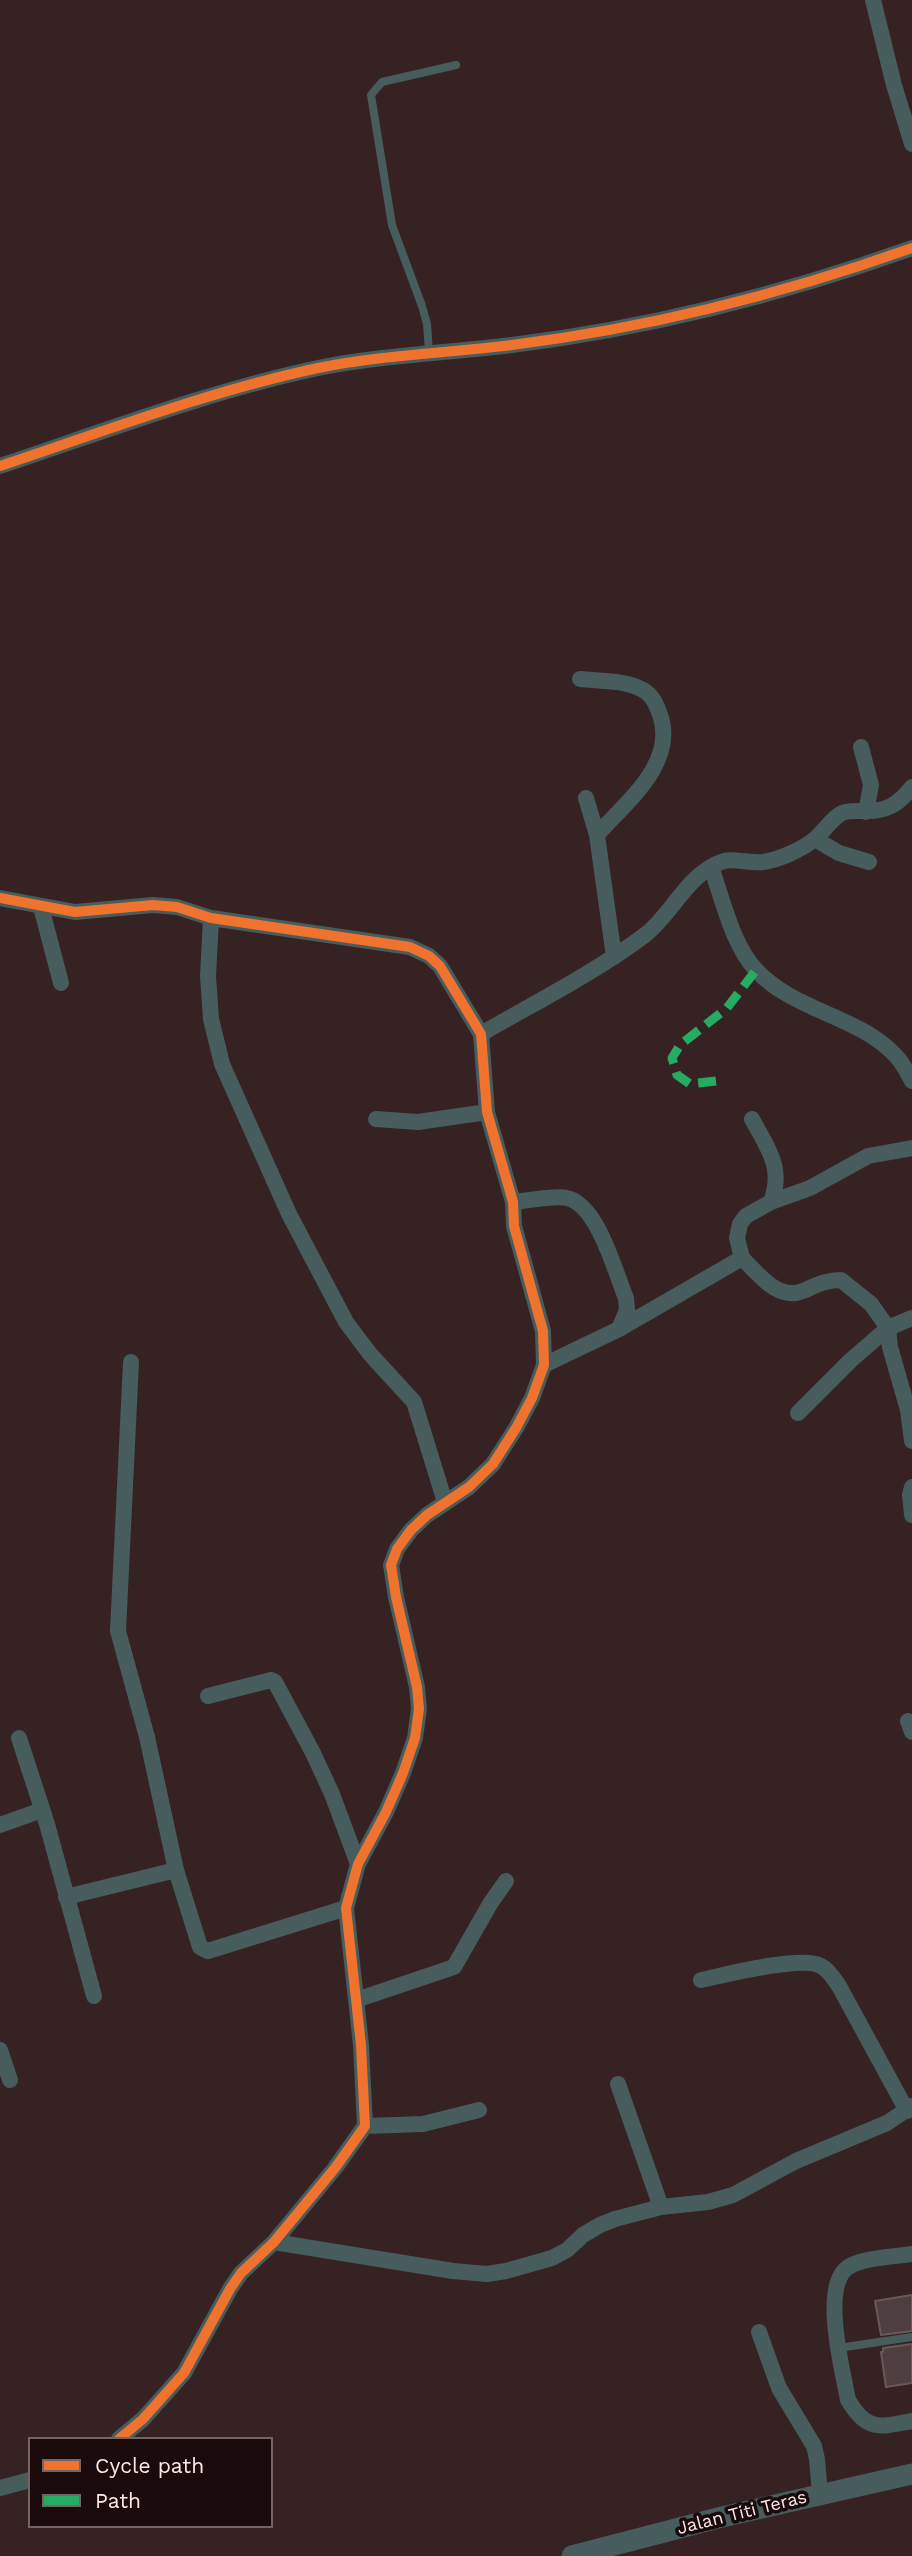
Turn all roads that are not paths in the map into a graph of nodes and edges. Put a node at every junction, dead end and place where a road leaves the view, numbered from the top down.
1 (873, 0) edge
2 (456, 65) dead end
3 (912, 144) edge
4 (912, 248) edge
5 (429, 352) junction
6 (0, 466) edge
7 (580, 679) dead end
8 (861, 747) dead end
9 (912, 787) edge
10 (586, 798) dead end
11 (866, 812) junction
12 (597, 835) junction
13 (815, 839) junction
14 (869, 862) dead end
15 (711, 867) junction
16 (0, 898) edge
17 (41, 907) junction
18 (211, 918) junction
19 (614, 957) junction
20 (61, 983) dead end
21 (481, 1034) junction
22 (912, 1081) edge
23 (487, 1112) junction
24 (376, 1119) dead end
25 (752, 1119) dead end
26 (912, 1148) edge
27 (513, 1202) junction
28 (771, 1202) junction
29 (742, 1258) junction
30 (912, 1318) edge
31 (888, 1328) junction
32 (620, 1329) junction
33 (131, 1362) dead end
34 (544, 1365) junction
35 (910, 1410) edge
36 (798, 1413) dead end
37 (912, 1441) edge
38 (912, 1487) edge
39 (446, 1502) junction
40 (912, 1515) edge
41 (208, 1696) dead end
42 (19, 1738) dead end
43 (42, 1810) junction
44 (0, 1825) edge
45 (358, 1864) junction
46 (176, 1870) junction
47 (506, 1881) dead end
48 (66, 1897) junction
49 (346, 1908) junction
50 (701, 1980) dead end
51 (94, 1996) dead end
52 (356, 2000) junction
53 (0, 2050) edge
54 (10, 2080) dead end
55 (618, 2084) dead end
56 (910, 2108) edge
57 (480, 2110) dead end
58 (365, 2126) junction
59 (661, 2207) junction
60 (274, 2242) junction
61 (912, 2254) edge
62 (759, 2332) dead end
63 (912, 2337) edge
64 (839, 2348) junction
65 (912, 2421) edge
66 (121, 2437) edge
67 (912, 2474) edge
68 (28, 2481) edge
69 (0, 2488) edge
70 (820, 2495) junction
71 (572, 2556) edge

1 - 3 street
2 - 5 lane
4 - 5 street
5 - 6 street
7 - 12 street
8 - 11 street
9 - 11 street
10 - 12 street
11 - 13 street
12 - 19 street
13 - 14 street
13 - 15 street
15 - 19 street
15 - 22 street
16 - 17 street
17 - 18 street
17 - 20 street
18 - 21 street
18 - 39 street
19 - 21 street
21 - 23 street
23 - 24 street
23 - 27 street
25 - 28 street
26 - 28 street
27 - 32 street
27 - 34 street
28 - 29 street
29 - 31 street
29 - 32 street
30 - 31 street
31 - 35 street
31 - 36 street
32 - 34 street
33 - 46 street
34 - 39 street
35 - 37 street
38 - 40 street
39 - 45 street
41 - 45 street
42 - 43 street
43 - 44 street
43 - 48 street
45 - 49 street
46 - 48 street
46 - 49 street
47 - 52 street
48 - 51 street
49 - 52 street
50 - 56 street
52 - 58 street
53 - 54 street
55 - 59 street
56 - 59 street
57 - 58 street
58 - 60 street
59 - 60 street
60 - 66 street
61 - 64 street
62 - 70 street
63 - 64 lane
64 - 65 street
67 - 70 street, Jalan Titi Teras
68 - 69 street
70 - 71 street, Jalan Titi Teras

